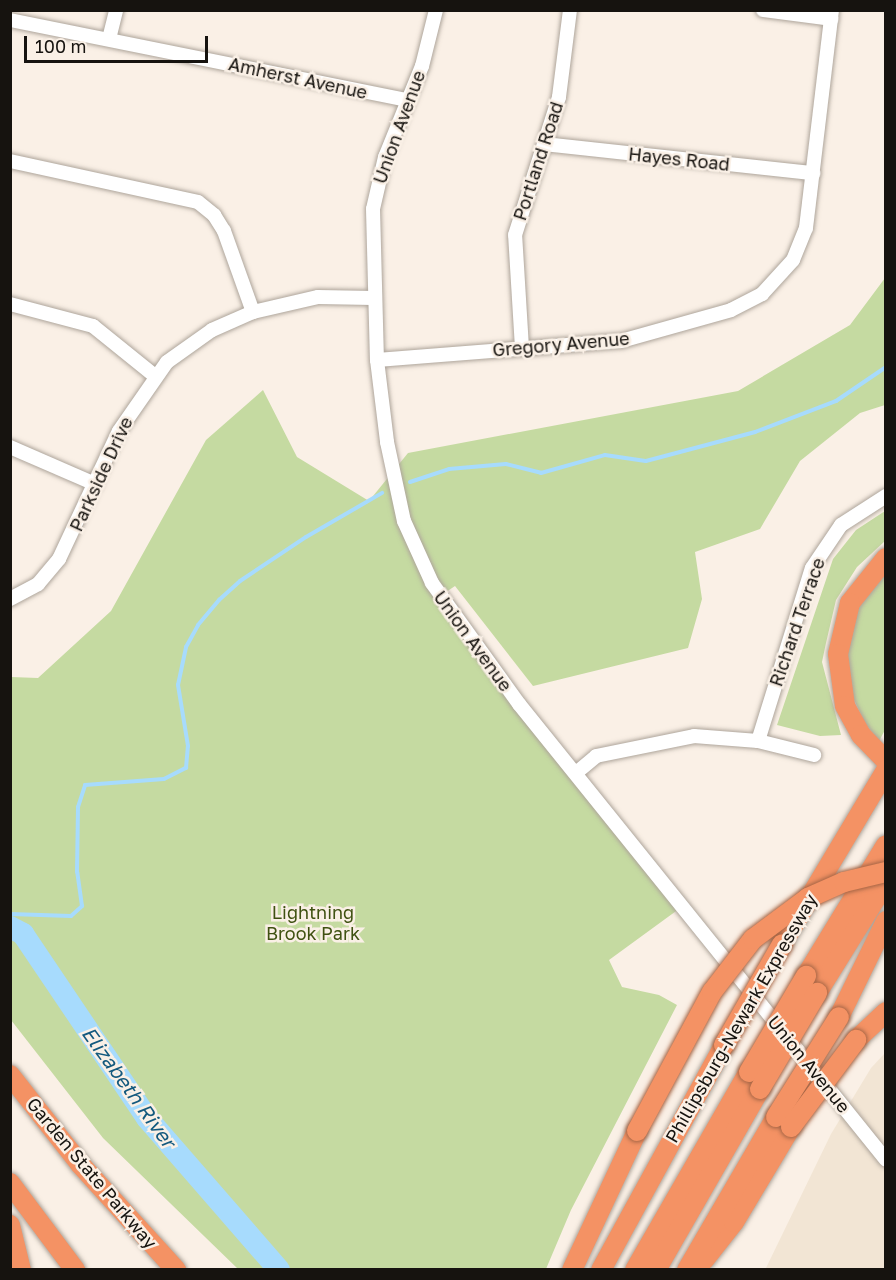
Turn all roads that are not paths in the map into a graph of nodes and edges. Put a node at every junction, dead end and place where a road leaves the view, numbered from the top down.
1 (116, 10) edge
2 (436, 10) edge
3 (570, 10) edge
4 (764, 10) edge
5 (831, 15) edge
6 (10, 20) edge
7 (110, 39) junction
8 (408, 100) junction
9 (544, 144) junction
10 (10, 161) edge
11 (813, 173) junction
12 (373, 298) junction
13 (10, 304) edge
14 (253, 312) junction
15 (522, 348) junction
16 (377, 360) junction
17 (154, 376) junction
18 (10, 447) edge
19 (95, 484) junction
20 (885, 496) edge
21 (885, 558) edge
22 (10, 599) edge
23 (758, 741) junction
24 (814, 755) dead end
25 (885, 761) edge
26 (885, 770) edge
27 (576, 773) junction
28 (885, 794) edge
29 (885, 845) edge
30 (885, 872) edge
31 (819, 880) junction
32 (885, 882) edge
33 (885, 921) edge
34 (885, 947) edge
35 (885, 1012) edge
36 (839, 1017) junction
37 (10, 1075) edge
38 (754, 1080) junction
39 (784, 1122) junction
40 (885, 1160) edge
41 (10, 1183) edge
42 (10, 1225) edge
43 (21, 1269) edge
44 (75, 1269) edge
45 (176, 1269) edge
46 (572, 1269) edge
47 (601, 1269) edge
48 (635, 1269) edge
49 (656, 1269) edge
50 (687, 1269) edge
51 (697, 1269) edge

1 - 7 street
2 - 8 street, Union Avenue
3 - 9 street, Portland Road
4 - 5 street
5 - 11 street, Gregory Avenue
6 - 7 street, Amherst Avenue
7 - 8 street, Amherst Avenue
8 - 12 street, Union Avenue
9 - 11 street, Hayes Road
9 - 15 street, Portland Road
10 - 14 street
11 - 15 street, Gregory Avenue
12 - 14 street, Parkside Drive
12 - 16 street, Union Avenue
13 - 17 street
14 - 17 street, Parkside Drive
15 - 16 street, Gregory Avenue
16 - 27 street, Union Avenue
17 - 19 street, Parkside Drive
18 - 19 street
19 - 22 street, Parkside Drive
20 - 23 street, Richard Terrace
21 - 25 highway
23 - 24 street
23 - 27 street
26 - 31 highway, Phillipsburg-Newark Expressway
27 - 40 street, Union Avenue
28 - 31 highway
29 - 38 highway, Phillipsburg-Newark Expressway, bridge
30 - 46 highway, bridge
31 - 47 highway, Phillipsburg-Newark Expressway, bridge
32 - 38 highway, Phillipsburg-Newark Expressway, bridge
33 - 36 highway
34 - 36 highway
35 - 39 highway, bridge
36 - 39 highway, bridge
37 - 45 highway, Garden State Parkway
38 - 48 highway, Phillipsburg-Newark Expressway
38 - 49 highway, Phillipsburg-Newark Expressway
39 - 50 highway
39 - 51 highway
41 - 44 highway
42 - 43 highway

